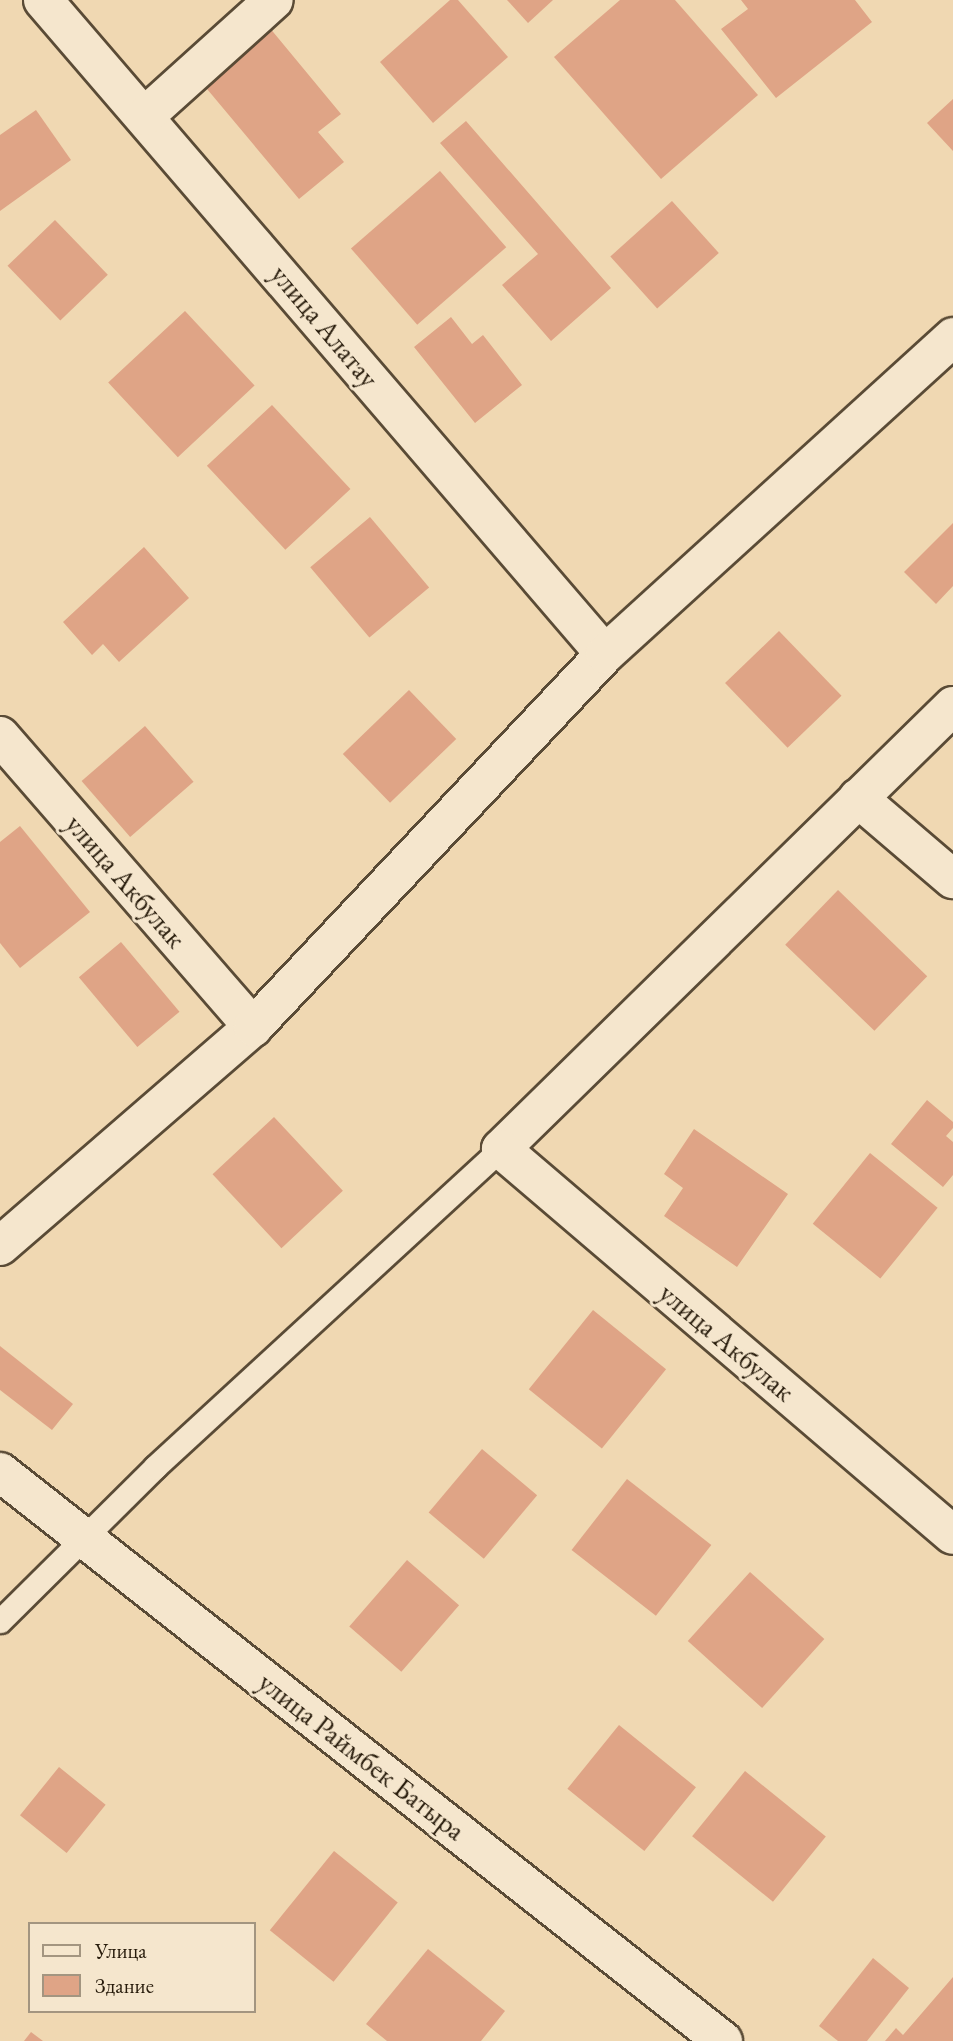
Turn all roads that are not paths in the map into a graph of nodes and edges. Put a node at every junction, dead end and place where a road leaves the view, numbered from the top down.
1 (43, 0) edge
2 (274, 0) edge
3 (145, 116) junction
4 (953, 337) edge
5 (605, 654) junction
6 (953, 706) edge
7 (0, 736) edge
8 (858, 798) junction
9 (953, 879) edge
10 (253, 1027) junction
11 (500, 1149) junction
12 (0, 1246) edge
13 (0, 1472) edge
14 (953, 1535) edge
15 (85, 1537) junction
16 (0, 1621) edge
17 (723, 2041) edge

1 - 3 street, улица Алатау
2 - 3 street
3 - 5 street, улица Алатау
4 - 5 street
5 - 10 street
6 - 8 street
7 - 10 street, улица Акбулак
8 - 9 street
8 - 11 street
10 - 12 street
11 - 14 street, улица Акбулак
11 - 15 lane
13 - 15 street, улица Раймбек Батыра
15 - 16 lane
15 - 17 street, улица Раймбек Батыра

